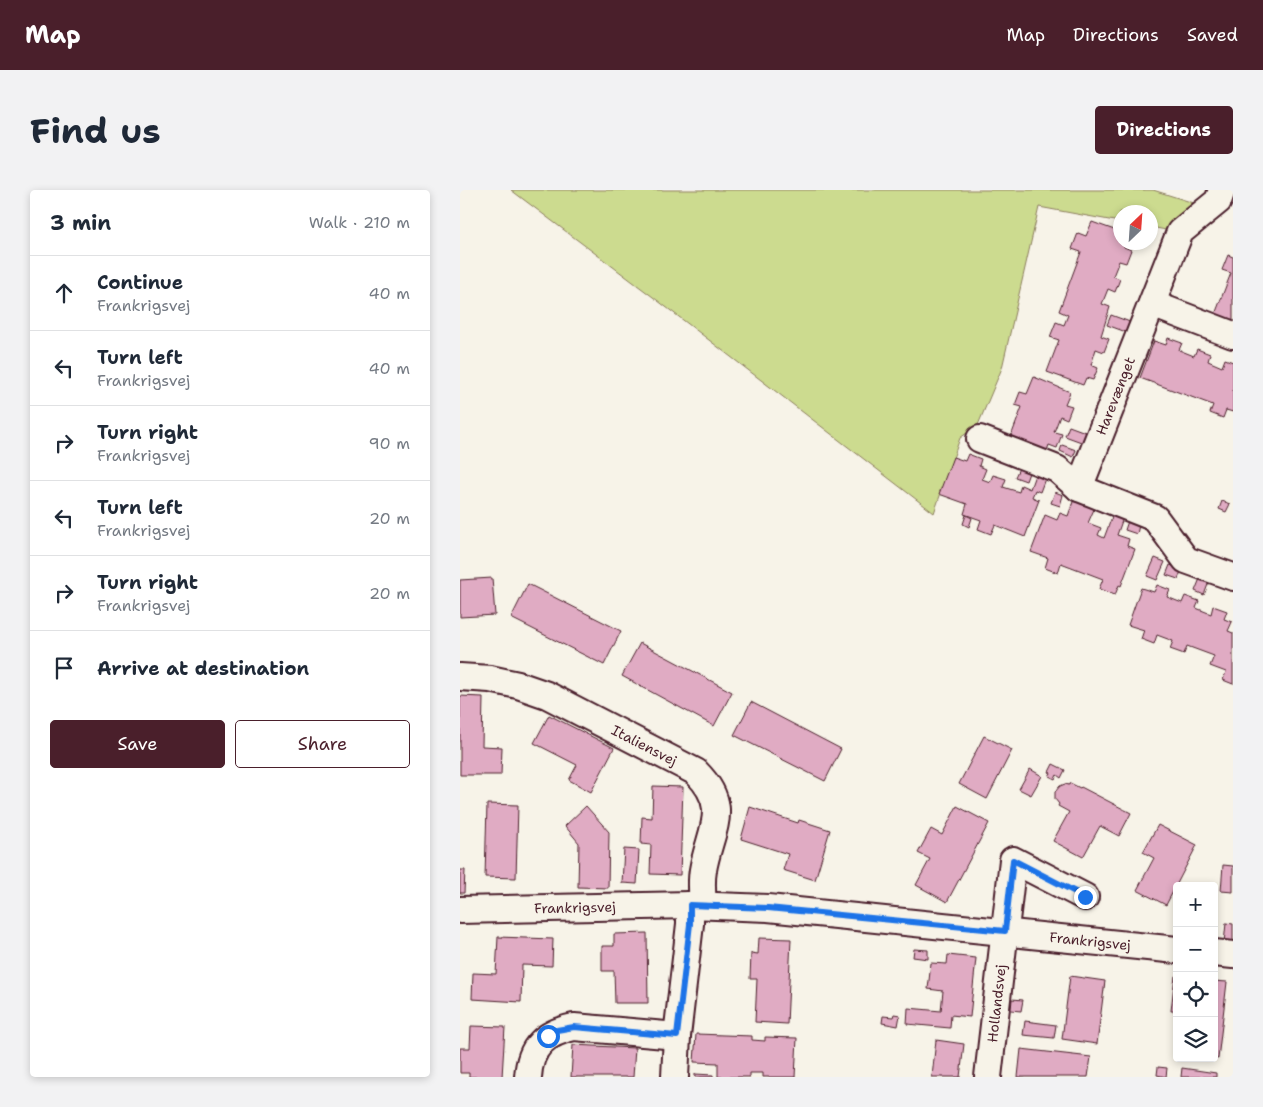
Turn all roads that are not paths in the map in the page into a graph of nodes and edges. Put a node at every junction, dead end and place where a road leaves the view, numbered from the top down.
1 (1222, 190) edge
2 (1152, 304) junction
3 (1233, 335) edge
4 (980, 439) dead end
5 (1079, 488) junction
6 (1233, 577) edge
7 (460, 677) edge
8 (1085, 897) dead end
9 (697, 905) junction
10 (460, 910) edge
11 (1005, 931) junction
12 (1173, 950) edge
13 (1218, 954) edge
14 (1233, 955) edge
15 (677, 1036) junction
16 (528, 1077) edge
17 (676, 1077) edge
18 (988, 1077) edge

1 - 2 street, Harevænget
2 - 3 street
2 - 5 street, Harevænget
4 - 5 street
5 - 6 street
7 - 9 street, Italiensvej
8 - 11 street
9 - 10 street, Frankrigsvej
9 - 11 street, Frankrigsvej
9 - 15 street
11 - 12 street, Frankrigsvej
11 - 18 street, Hollandsvej
13 - 14 street
15 - 16 street
15 - 17 street

